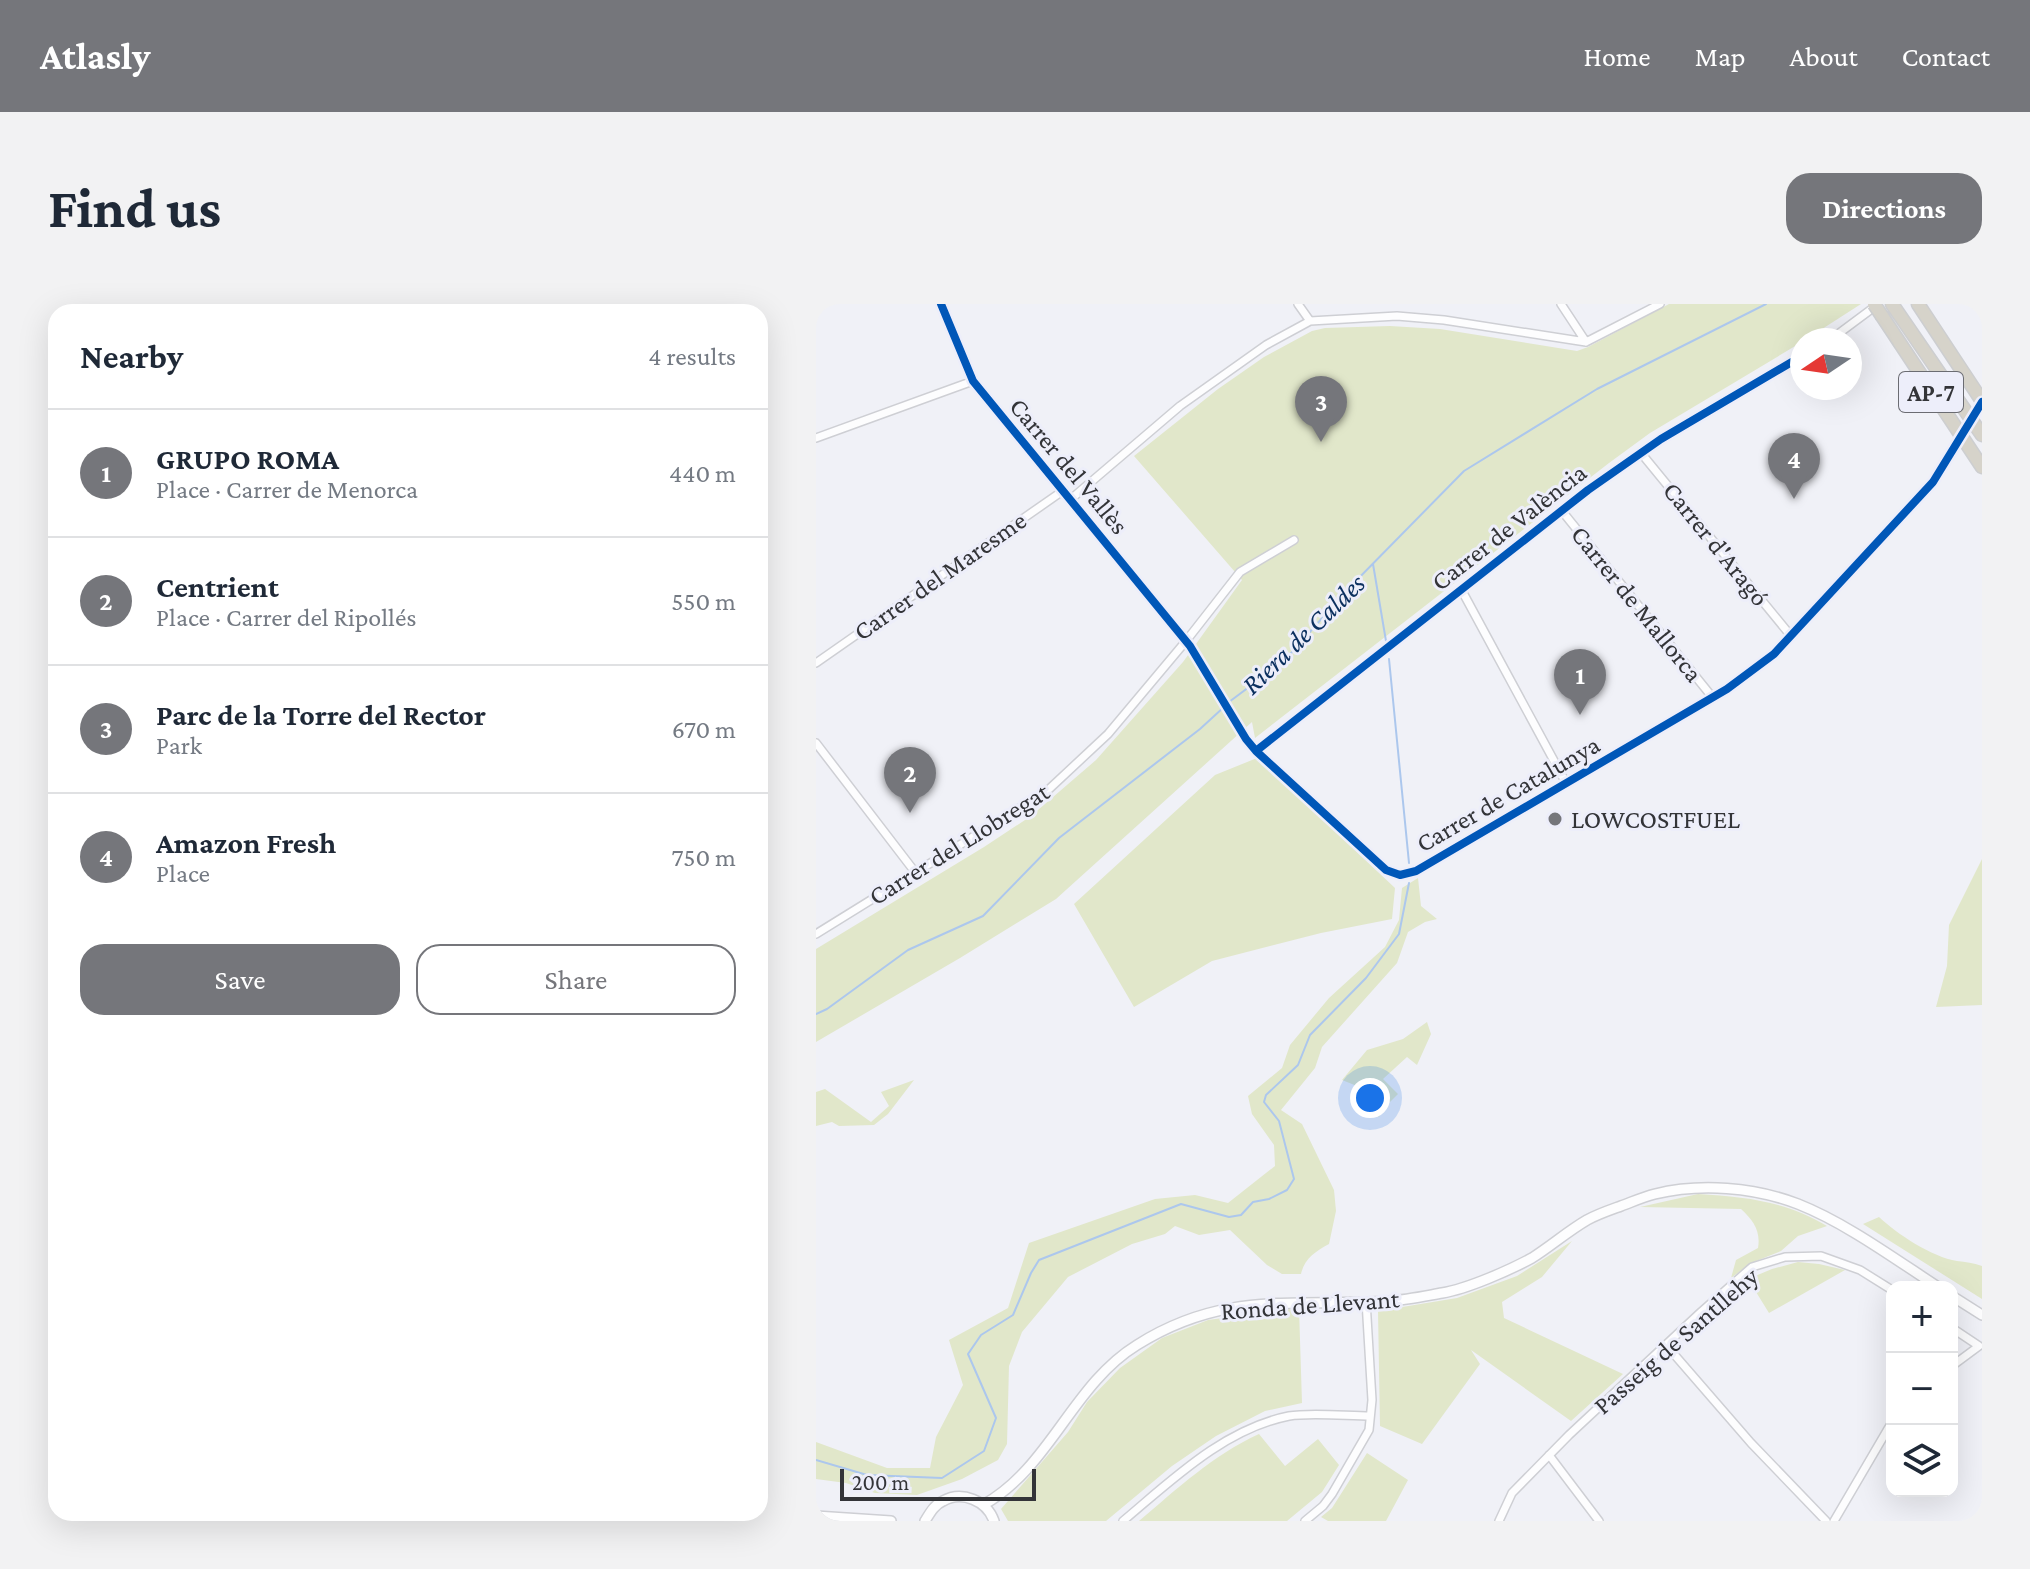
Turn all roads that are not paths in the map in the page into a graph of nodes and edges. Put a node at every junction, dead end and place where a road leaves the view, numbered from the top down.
1 (941, 304) edge
2 (1298, 304) edge
3 (1561, 304) edge
4 (1660, 304) edge
5 (1918, 304) edge
6 (1893, 306) edge
7 (1878, 308) edge
8 (1310, 321) junction
9 (1848, 328) edge
10 (1586, 342) junction
11 (1790, 363) edge
12 (973, 381) junction
13 (1982, 401) edge
14 (1982, 435) edge
15 (816, 438) edge
16 (1641, 453) junction
17 (1950, 456) tunnel mouth
18 (1982, 467) edge
19 (1064, 490) junction
20 (1071, 499) junction
21 (1562, 511) junction
22 (1294, 540) dead end
23 (1461, 589) junction
24 (1791, 636) junction
25 (1186, 641) junction
26 (816, 663) edge
27 (1713, 698) junction
28 (816, 743) edge
29 (1256, 751) junction
30 (1566, 783) junction
31 (915, 872) junction
32 (816, 934) edge
33 (1928, 1281) edge
34 (1886, 1286) edge
35 (1958, 1300) edge
36 (1366, 1301) junction
37 (1982, 1315) edge
38 (1958, 1332) edge
39 (1666, 1345) junction
40 (1958, 1362) edge
41 (1370, 1416) junction
42 (1890, 1425) edge
43 (1549, 1455) junction
44 (983, 1505) junction
45 (816, 1516) edge
46 (891, 1521) edge
47 (925, 1521) edge
48 (994, 1521) edge
49 (1123, 1521) edge
50 (1305, 1521) edge
51 (1499, 1521) edge
52 (1599, 1521) edge
53 (1826, 1521) edge
54 (1834, 1521) edge

1 - 12 street, Carrer del Vallès
2 - 8 street
3 - 10 street
4 - 10 street
5 - 13 highway
6 - 14 highway, AP-7
7 - 9 street
7 - 18 highway, AP-7
8 - 10 street
8 - 20 street
11 - 16 street, Carrer de València
12 - 15 street
12 - 19 street, Carrer del Vallès
16 - 21 street, Carrer de València
16 - 24 street, Carrer d'Aragó
17 - 24 street, Carrer de Catalunya
19 - 20 street, Carrer del Vallès
19 - 26 street, Carrer del Maresme
20 - 25 street, Carrer del Vallès
21 - 23 street, Carrer de València
21 - 27 street, Carrer de Mallorca
22 - 25 street, Carrer del Llobregat
23 - 29 street, Carrer de València
23 - 30 street
24 - 27 street, Carrer de Catalunya
25 - 29 street, Carrer del Vallès
25 - 31 street, Carrer del Llobregat
27 - 30 street, Carrer de Catalunya
28 - 31 street
29 - 30 street, Carrer de Catalunya
31 - 32 street, Carrer del Llobregat
33 - 36 main road, Ronda de Llevant
34 - 39 street, Passeig de Santllehy
35 - 37 main road
36 - 41 street
36 - 44 main road, Ronda de Llevant
38 - 40 street
39 - 43 street, Passeig de Santllehy
39 - 53 street
41 - 49 street
41 - 50 street
42 - 54 street
43 - 51 street, Passeig de Santllehy
43 - 52 street
44 - 47 main road
44 - 48 main road
45 - 46 main road

